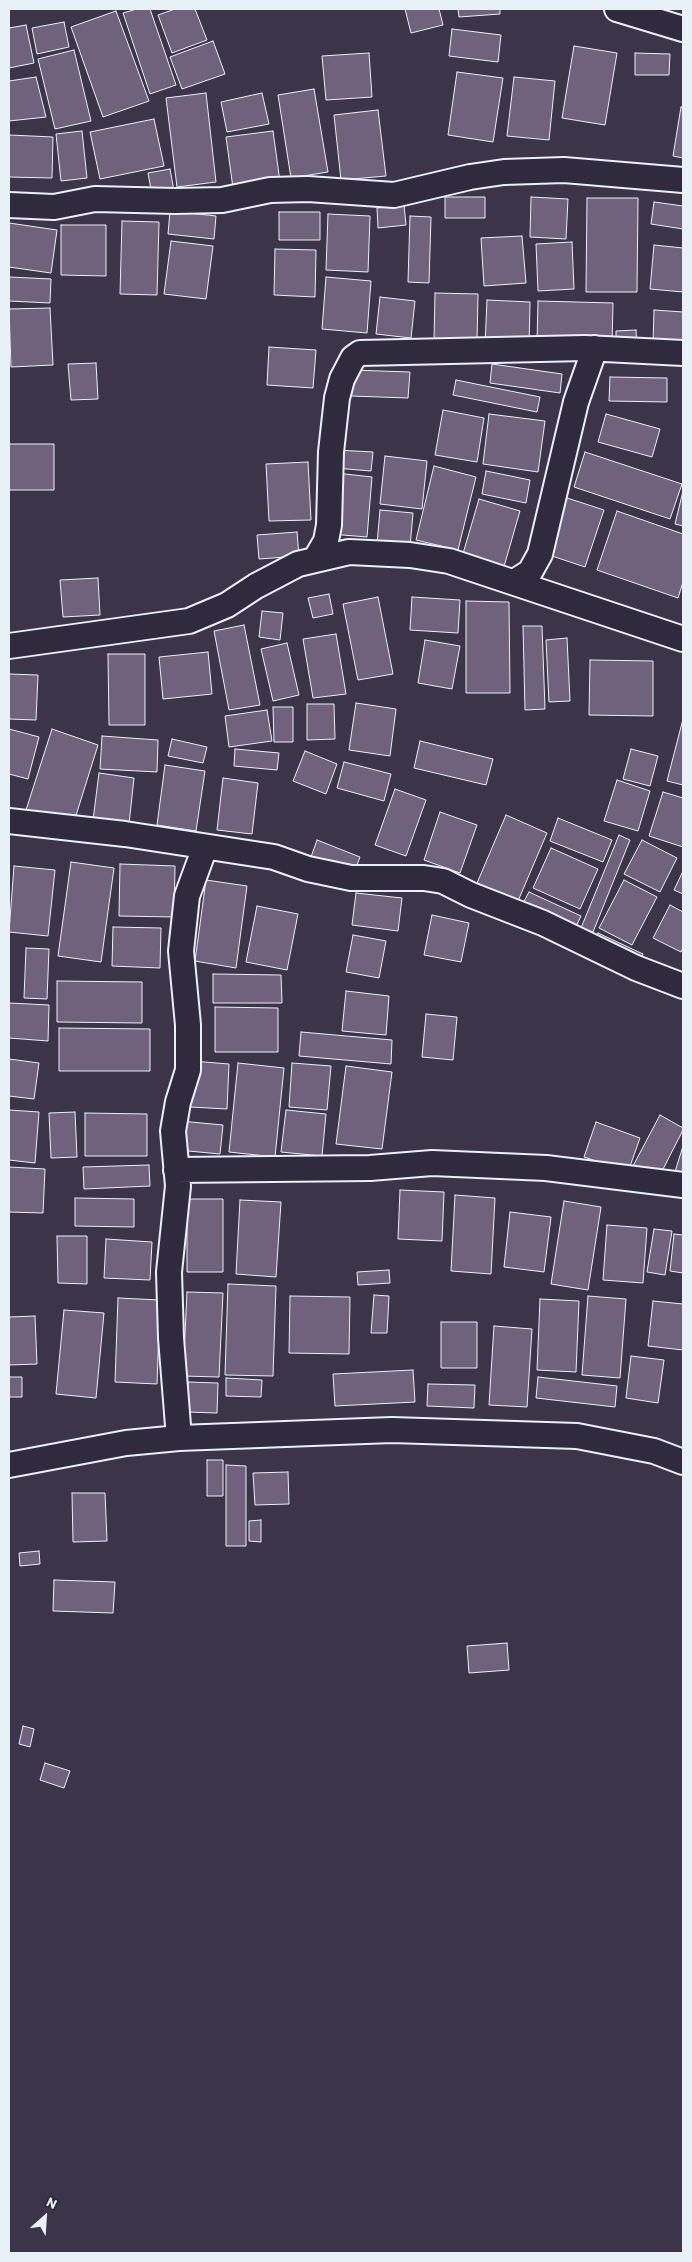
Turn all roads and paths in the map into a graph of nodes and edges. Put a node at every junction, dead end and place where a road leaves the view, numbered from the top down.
1 (616, 9) edge
2 (683, 29) edge
3 (683, 180) edge
4 (9, 205) edge
5 (595, 348) junction
6 (683, 352) edge
7 (316, 558) junction
8 (514, 582) junction
9 (683, 639) edge
10 (9, 646) edge
11 (9, 821) edge
12 (204, 846) junction
13 (683, 986) edge
14 (176, 1170) junction
15 (683, 1185) edge
16 (179, 1438) junction
17 (683, 1462) edge
18 (9, 1465) edge

1 - 2 street
3 - 4 street
5 - 6 street
5 - 7 street
5 - 8 street
7 - 8 street
7 - 10 street
8 - 9 street
11 - 12 street
12 - 13 street
12 - 14 street
14 - 15 street
14 - 16 street
16 - 17 street
16 - 18 street

